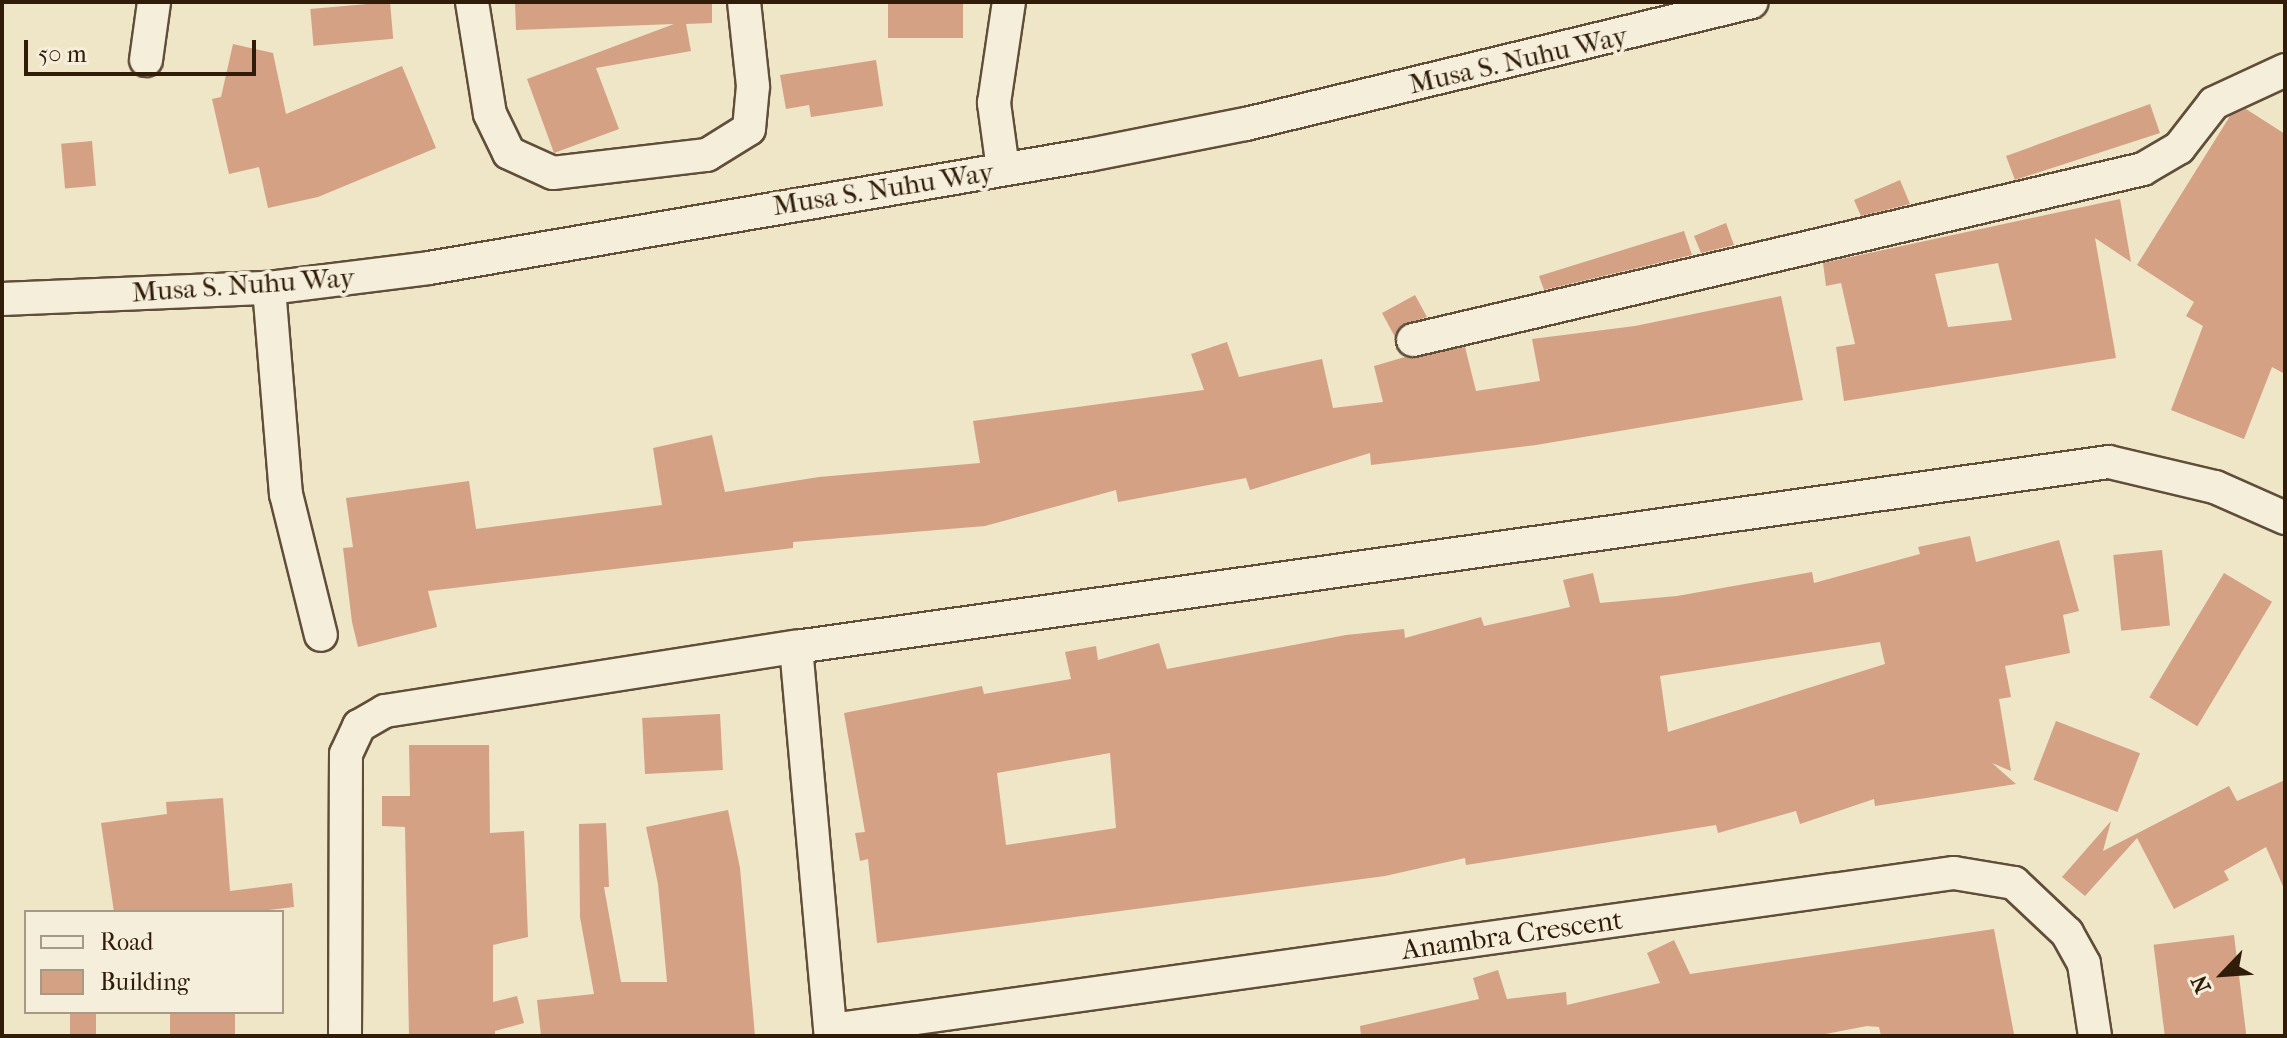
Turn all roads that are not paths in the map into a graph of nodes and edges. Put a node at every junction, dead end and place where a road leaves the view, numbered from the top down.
1 (154, 2) edge
2 (472, 2) edge
3 (744, 2) edge
4 (1009, 2) edge
5 (1752, 2) edge
6 (146, 60) dead end
7 (2285, 70) edge
8 (1003, 169) junction
9 (269, 288) junction
10 (2, 299) edge
11 (1413, 340) dead end
12 (2284, 515) edge
13 (321, 635) dead end
14 (796, 647) junction
15 (831, 1033) edge
16 (345, 1036) edge
17 (2095, 1036) edge

1 - 6 street
2 - 3 street
4 - 8 street
5 - 8 street, Musa S. Nuhu Way
7 - 11 street
8 - 9 street, Musa S. Nuhu Way
9 - 10 street, Musa S. Nuhu Way
9 - 13 street
12 - 14 street
14 - 15 street
14 - 16 street
15 - 17 street, Anambra Crescent

